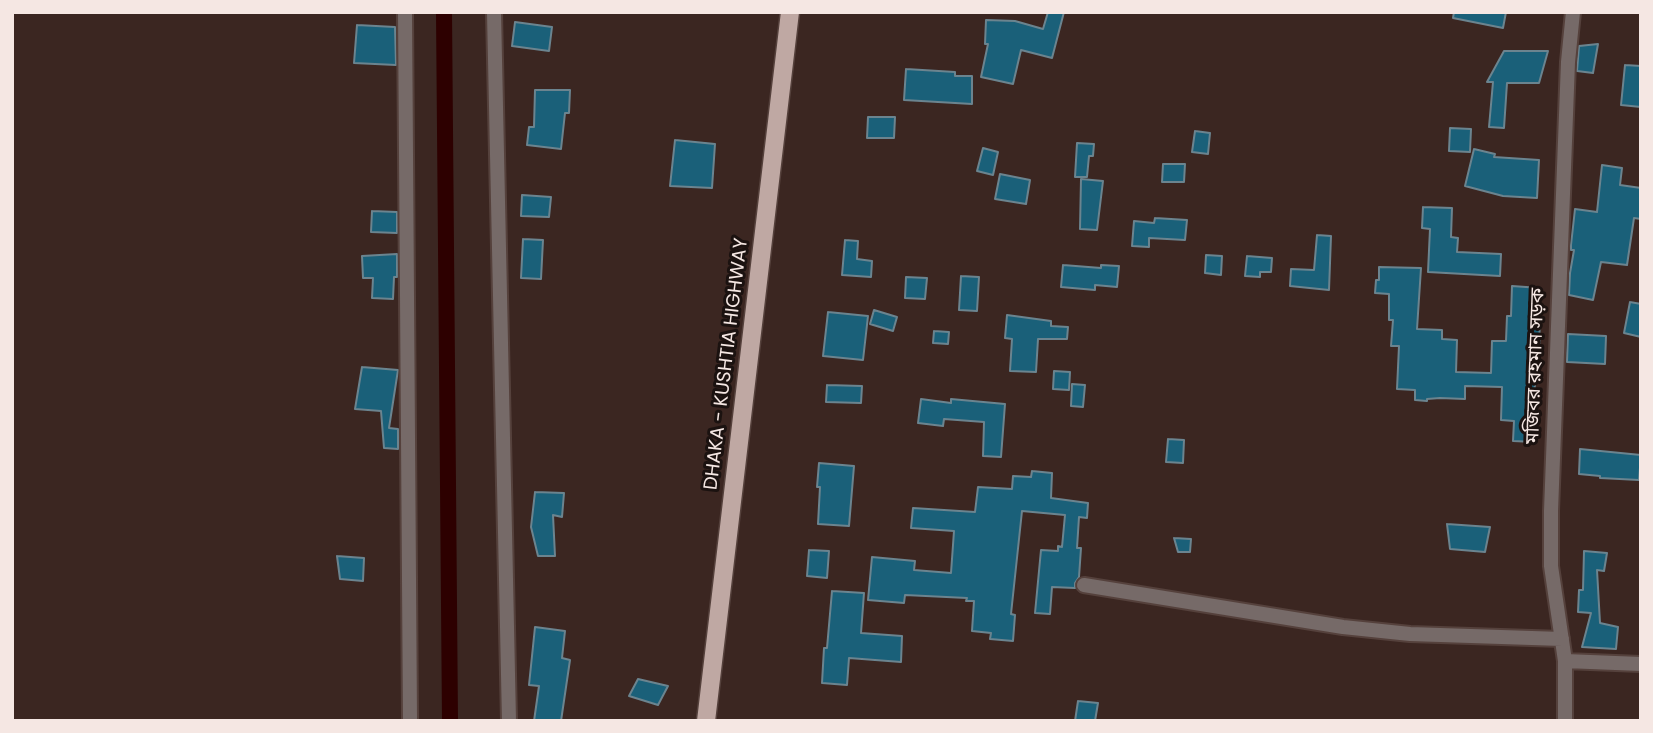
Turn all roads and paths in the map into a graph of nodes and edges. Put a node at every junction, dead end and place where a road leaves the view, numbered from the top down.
1 (405, 12) edge
2 (494, 12) edge
3 (790, 12) edge
4 (1573, 12) edge
5 (1084, 585) dead end
6 (1562, 639) junction
7 (1565, 661) junction
8 (1641, 664) edge
9 (410, 721) edge
10 (509, 721) edge
11 (706, 721) edge
12 (1565, 721) edge

1 - 9 street
2 - 10 street
3 - 11 main road, DHAKA - KUSHTIA HIGHWAY
4 - 6 street, মজিবর রহমান সড়ক
5 - 6 street
6 - 7 street, মজিবর রহমান সড়ক
7 - 8 street
7 - 12 street, মজিবর রহমান সড়ক

